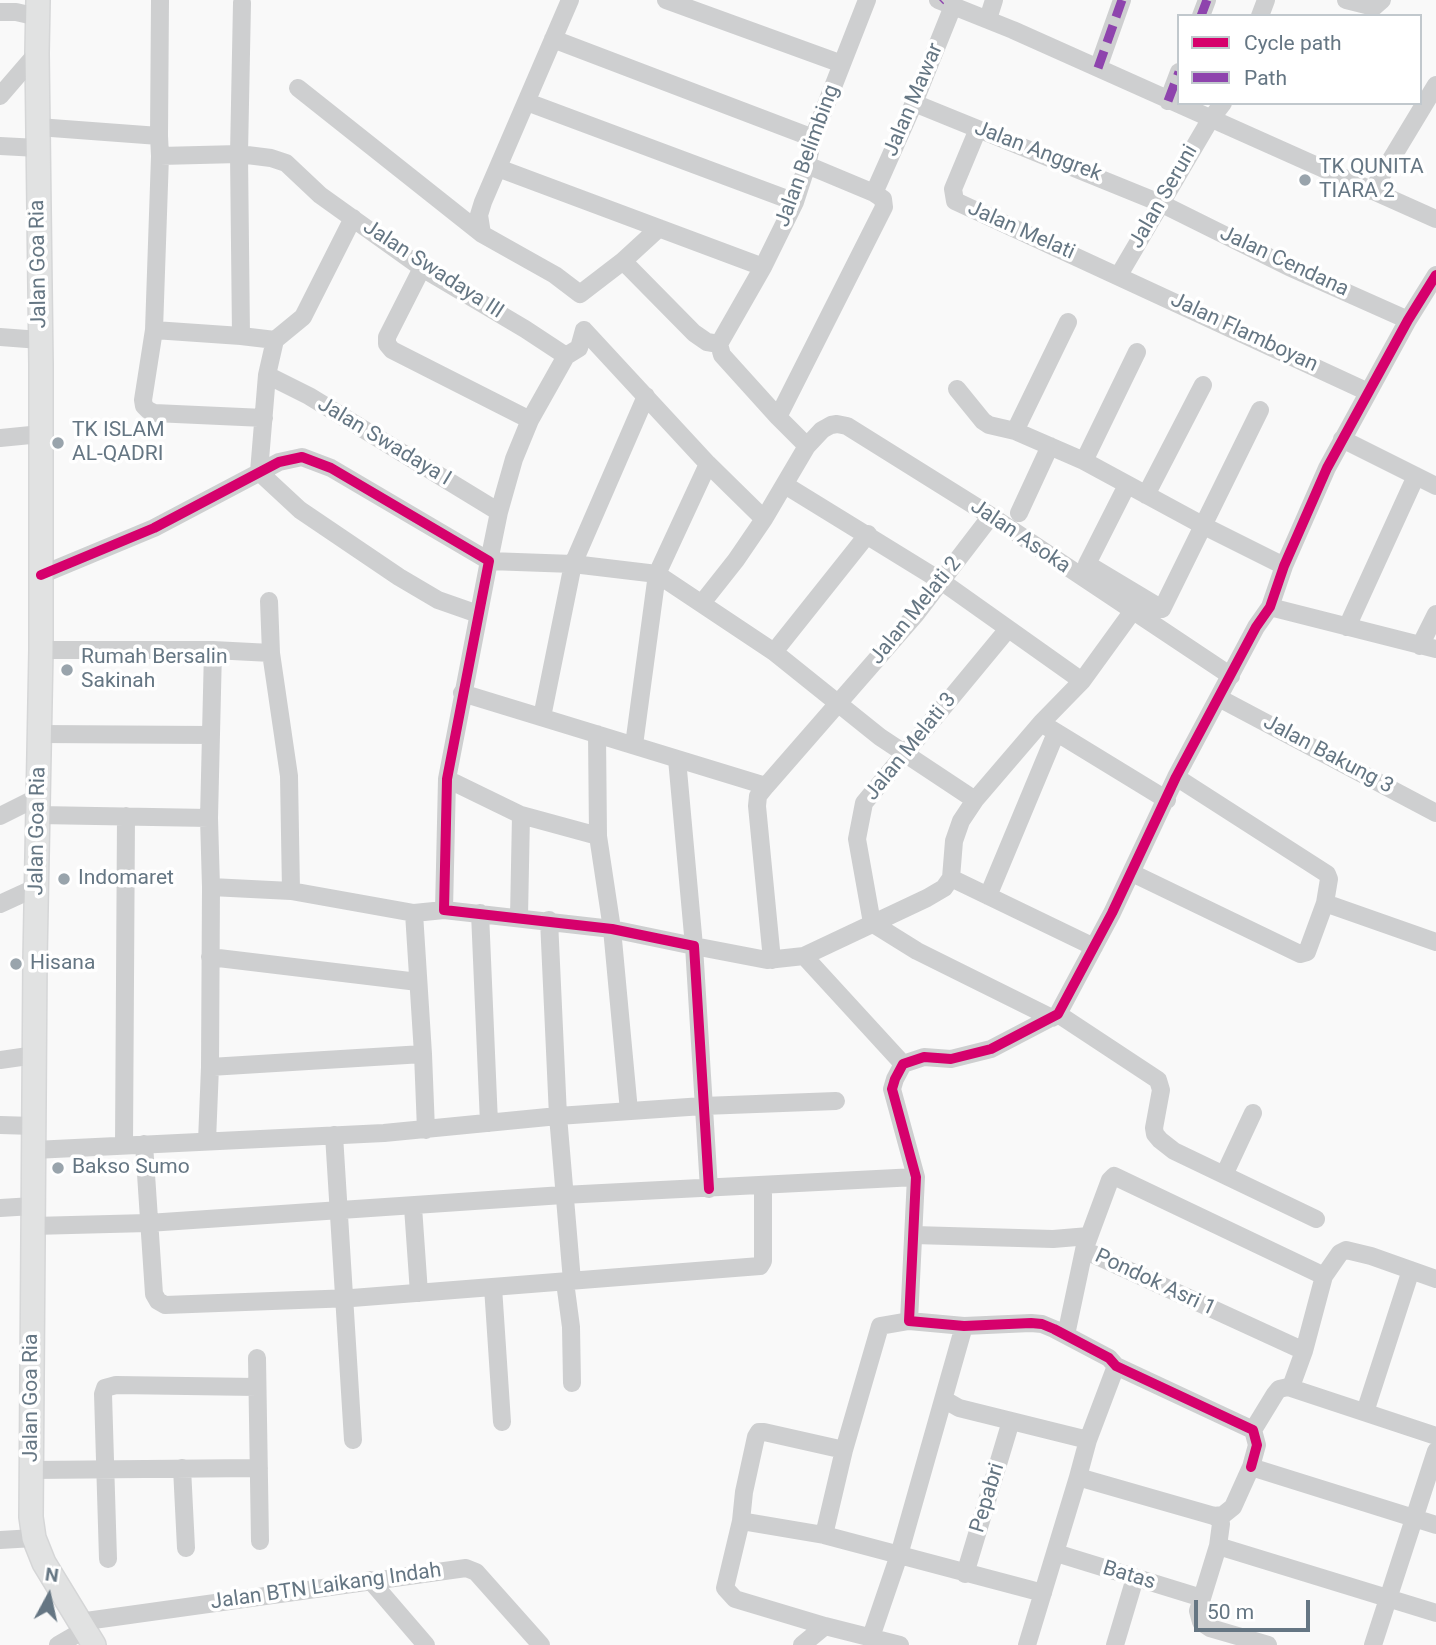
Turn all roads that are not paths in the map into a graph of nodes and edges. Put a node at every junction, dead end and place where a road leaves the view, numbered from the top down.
1 (160, 0) edge
2 (570, 0) edge
3 (666, 0) edge
4 (867, 0) edge
5 (994, 0) edge
6 (1122, 0) edge
7 (1346, 0) edge
8 (1382, 0) edge
9 (943, 2) edge
10 (242, 3) dead end
11 (38, 9) edge
12 (0, 12) edge
13 (988, 19) junction
14 (553, 39) junction
15 (37, 52) junction
16 (842, 64) junction
17 (1098, 68) junction
18 (1177, 77) edge
19 (1436, 85) edge
20 (298, 88) dead end
21 (0, 96) edge
22 (1168, 101) junction
23 (527, 102) junction
24 (914, 103) junction
25 (1221, 105) edge
26 (1210, 120) junction
27 (978, 129) junction
28 (159, 136) junction
29 (38, 138) junction
30 (813, 138) junction
31 (0, 146) edge
32 (239, 154) junction
33 (160, 156) junction
34 (807, 165) junction
35 (498, 168) junction
36 (1372, 191) junction
37 (874, 193) junction
38 (795, 202) junction
39 (1160, 202) junction
40 (353, 218) junction
41 (1436, 219) edge
42 (659, 228) junction
43 (482, 234) junction
44 (623, 261) junction
45 (763, 267) junction
46 (422, 268) junction
47 (1119, 275) junction
48 (1436, 275) edge
49 (1408, 320) junction
50 (1068, 322) dead end
51 (153, 330) junction
52 (241, 336) junction
53 (0, 337) edge
54 (40, 340) junction
55 (275, 340) junction
56 (719, 344) junction
57 (1137, 352) dead end
58 (566, 356) junction
59 (267, 375) junction
60 (1203, 385) dead end
61 (957, 389) dead end
62 (1368, 392) junction
63 (646, 396) junction
64 (1260, 410) dead end
65 (778, 417) junction
66 (264, 418) junction
67 (530, 420) junction
68 (1015, 430) junction
69 (41, 433) junction
70 (0, 438) edge
71 (1342, 439) junction
72 (807, 446) junction
73 (1050, 446) junction
74 (1084, 461) junction
75 (708, 464) junction
76 (259, 472) junction
77 (1416, 476) junction
78 (785, 485) junction
79 (1127, 485) junction
80 (1436, 486) edge
81 (1146, 495) junction
82 (499, 512) junction
83 (1019, 513) dead end
84 (991, 516) junction
85 (764, 519) junction
86 (1204, 526) junction
87 (868, 534) junction
88 (489, 561) junction
89 (573, 564) junction
90 (1284, 566) junction
91 (657, 574) junction
92 (41, 575) junction
93 (942, 581) junction
94 (269, 601) dead end
95 (702, 603) junction
96 (1270, 607) junction
97 (1132, 612) junction
98 (478, 614) junction
99 (1436, 614) edge
100 (1347, 627) junction
101 (1008, 629) junction
102 (1428, 647) edge
103 (41, 650) junction
104 (213, 650) junction
105 (774, 652) junction
106 (271, 653) junction
107 (1231, 676) junction
108 (1082, 681) junction
109 (462, 693) junction
110 (1219, 698) junction
111 (837, 702) junction
112 (542, 717) junction
113 (1049, 728) junction
114 (40, 734) junction
115 (597, 734) junction
116 (211, 735) junction
117 (634, 745) junction
118 (905, 753) junction
119 (677, 759) junction
120 (1176, 777) junction
121 (447, 779) junction
122 (766, 786) junction
123 (975, 800) junction
124 (1167, 800) junction
125 (38, 806) junction
126 (1436, 813) edge
127 (521, 815) junction
128 (0, 816) edge
129 (126, 816) junction
130 (209, 818) junction
131 (598, 836) junction
132 (1132, 873) junction
133 (951, 878) junction
134 (37, 887) junction
135 (211, 887) junction
136 (291, 891) junction
137 (988, 896) junction
138 (1325, 903) junction
139 (0, 904) edge
140 (444, 910) junction
141 (414, 913) junction
142 (480, 913) junction
143 (519, 917) junction
144 (549, 920) junction
145 (872, 923) junction
146 (612, 929) junction
147 (1436, 942) edge
148 (694, 946) junction
149 (1094, 947) junction
150 (804, 956) junction
151 (210, 957) junction
152 (772, 960) junction
153 (418, 982) junction
154 (1055, 1016) junction
155 (423, 1054) junction
156 (35, 1055) junction
157 (0, 1060) edge
158 (904, 1064) junction
159 (210, 1067) junction
160 (836, 1101) dead end
161 (703, 1106) junction
162 (629, 1111) junction
163 (1253, 1113) dead end
164 (558, 1116) junction
165 (489, 1123) junction
166 (0, 1125) edge
167 (34, 1126) junction
168 (426, 1130) junction
169 (334, 1135) junction
170 (206, 1141) junction
171 (144, 1144) junction
172 (124, 1145) junction
173 (34, 1150) junction
174 (1226, 1173) junction
175 (916, 1177) junction
176 (763, 1186) junction
177 (709, 1189) junction
178 (563, 1195) junction
179 (413, 1207) junction
180 (0, 1208) edge
181 (339, 1211) junction
182 (33, 1216) junction
183 (1316, 1219) dead end
184 (148, 1223) junction
185 (914, 1235) junction
186 (1086, 1243) junction
187 (1411, 1270) junction
188 (1324, 1276) junction
189 (1436, 1279) edge
190 (569, 1281) junction
191 (493, 1287) junction
192 (419, 1293) junction
193 (346, 1298) junction
194 (909, 1321) junction
195 (964, 1326) junction
196 (1066, 1335) junction
197 (1304, 1351) junction
198 (257, 1357) dead end
199 (1115, 1366) junction
200 (572, 1382) dead end
201 (257, 1387) junction
202 (1288, 1387) junction
203 (944, 1400) junction
204 (1365, 1412) junction
205 (1011, 1421) junction
206 (502, 1422) dead end
207 (1253, 1430) junction
208 (1436, 1436) edge
209 (353, 1440) dead end
210 (1088, 1440) junction
211 (844, 1450) junction
212 (1436, 1451) edge
213 (1251, 1467) junction
214 (182, 1468) junction
215 (259, 1468) junction
216 (107, 1469) junction
217 (31, 1470) junction
218 (1078, 1477) junction
219 (1214, 1516) junction
220 (1414, 1519) junction
221 (741, 1521) junction
222 (1436, 1525) edge
223 (824, 1535) junction
224 (34, 1538) junction
225 (0, 1540) edge
226 (260, 1541) dead end
227 (1218, 1546) junction
228 (186, 1548) dead end
229 (1056, 1553) junction
230 (898, 1555) junction
231 (108, 1559) dead end
232 (965, 1574) junction
233 (1135, 1578) junction
234 (370, 1580) junction
235 (1044, 1593) junction
236 (1202, 1598) junction
237 (1389, 1598) junction
238 (1436, 1613) edge
239 (825, 1626) junction
240 (86, 1632) edge
241 (871, 1637) junction
242 (58, 1645) edge
243 (426, 1645) edge
244 (541, 1645) edge
245 (802, 1645) edge
246 (900, 1645) edge
247 (1027, 1645) edge
248 (1115, 1645) edge
249 (1268, 1645) edge
250 (1373, 1645) edge

1 - 28 street
2 - 14 street
3 - 16 street
4 - 16 street, Jalan Belimbing
5 - 13 street
6 - 17 street
7 - 8 street
9 - 13 street
9 - 24 street, Jalan Mawar
10 - 32 street
11 - 12 street
11 - 15 main road, Jalan Goa Ria
13 - 17 street
14 - 23 street
14 - 30 street
15 - 21 street
15 - 29 main road, Jalan Goa Ria
16 - 30 street, Jalan Belimbing
17 - 22 street
18 - 22 street
19 - 36 street
20 - 43 street
22 - 26 street
23 - 35 street
23 - 38 street
24 - 27 street, Jalan Anggrek
24 - 37 street, Jalan Mawar
25 - 26 street, Jalan Seruni
26 - 36 street
26 - 39 street, Jalan Seruni
27 - 39 street, Jalan Anggrek
27 - 47 street, Jalan Melati
28 - 29 street
28 - 33 street
29 - 31 street
29 - 54 main road, Jalan Goa Ria
30 - 34 street, Jalan Belimbing
32 - 33 street
32 - 40 street
32 - 52 street
33 - 51 street
34 - 37 street
34 - 38 street, Jalan Belimbing
35 - 42 street
35 - 43 street
36 - 41 street
37 - 65 street
38 - 45 street, Jalan Belimbing
39 - 47 street, Jalan Seruni
39 - 49 street, Jalan Cendana
40 - 46 street, Jalan Swadaya III
40 - 55 street, Jalan Swadaya III
42 - 44 street
42 - 45 street
43 - 44 street
44 - 56 street
45 - 56 street, Jalan Belimbing
46 - 58 street, Jalan Swadaya III
46 - 67 street
47 - 62 street, Jalan Flamboyan
48 - 49 street
49 - 62 street
50 - 68 street
51 - 52 street
51 - 66 street
52 - 55 street
53 - 54 street
54 - 69 main road, Jalan Goa Ria
55 - 59 street
56 - 65 street
57 - 74 street
58 - 63 street
58 - 67 street
59 - 66 street
59 - 82 street, Jalan Swadaya I
60 - 81 street
61 - 68 street
62 - 71 street
63 - 75 street
63 - 89 street
64 - 86 street
65 - 72 street
66 - 76 street
67 - 82 street
68 - 73 street
69 - 70 street
69 - 92 main road, Jalan Goa Ria
71 - 77 street
71 - 90 street
72 - 78 street
72 - 84 street, Jalan Asoka
73 - 74 street
73 - 83 street
74 - 79 street
75 - 85 street
75 - 91 street
76 - 88 street
76 - 92 street
76 - 98 street
77 - 80 street
77 - 100 street
78 - 85 street
78 - 87 street
79 - 81 street
79 - 86 street
81 - 86 street
82 - 88 street
84 - 93 street, Jalan Melati 2
84 - 97 street, Jalan Asoka
85 - 95 street
86 - 90 street
87 - 93 street
87 - 105 street
88 - 89 street
88 - 98 street
89 - 91 street
89 - 112 street
90 - 96 street
91 - 95 street
91 - 117 street
92 - 103 main road, Jalan Goa Ria
93 - 101 street
93 - 111 street, Jalan Melati 2
94 - 106 street
95 - 105 street
96 - 100 street
96 - 107 street
97 - 107 street, Jalan Asoka
97 - 108 street
98 - 109 street
99 - 102 street
100 - 102 street
101 - 108 street
101 - 118 street, Jalan Melati 3
103 - 104 street
103 - 114 main road, Jalan Goa Ria
104 - 106 street
104 - 116 street
105 - 111 street
106 - 136 street
107 - 110 street
108 - 113 street
109 - 112 street
109 - 121 street
110 - 120 street
110 - 126 street, Jalan Bakung 3
111 - 118 street
111 - 122 street, Jalan Melati 2
112 - 115 street
113 - 123 street
113 - 124 street
113 - 137 street
114 - 116 street
114 - 125 main road, Jalan Goa Ria
115 - 117 street
115 - 131 street
116 - 130 street
117 - 119 street
118 - 123 street
118 - 145 street, Jalan Melati 3
119 - 122 street
119 - 148 street
120 - 124 street
120 - 138 street
121 - 127 street
121 - 140 street
122 - 152 street
123 - 133 street
124 - 132 street
125 - 128 street
125 - 129 street
125 - 134 main road, Jalan Goa Ria
127 - 131 street
127 - 143 street
129 - 130 street
129 - 172 street
130 - 135 street
131 - 146 street
132 - 138 street
132 - 149 street
133 - 137 street
133 - 145 street
134 - 139 street
134 - 156 main road, Jalan Goa Ria
135 - 136 street
135 - 151 street
136 - 141 street
137 - 149 street
138 - 147 street
140 - 141 street
140 - 142 street
141 - 153 street
142 - 143 street
142 - 165 street
143 - 144 street
144 - 146 street
144 - 164 street
145 - 150 street
145 - 154 street
146 - 148 street
146 - 162 street
148 - 152 street
148 - 161 street
149 - 154 street
150 - 152 street
150 - 158 street
151 - 153 street
151 - 159 street
153 - 155 street
154 - 158 street
154 - 174 street
155 - 159 street
155 - 168 street
156 - 157 street
156 - 167 main road, Jalan Goa Ria
158 - 175 street
159 - 170 street
160 - 161 street
161 - 162 street
161 - 177 street
162 - 164 street
163 - 174 street
164 - 165 street
164 - 178 street
165 - 168 street
166 - 167 street
167 - 173 main road, Jalan Goa Ria
168 - 169 street
169 - 170 street
169 - 181 street
170 - 171 street
171 - 172 street
171 - 184 street
172 - 173 street
173 - 182 main road, Jalan Goa Ria
174 - 183 street
175 - 176 street
175 - 185 street
176 - 177 street
176 - 190 street
177 - 178 street
178 - 179 street
178 - 190 street
179 - 181 street
179 - 192 street
180 - 182 street
181 - 184 street
181 - 193 street
182 - 184 street
182 - 217 main road, Jalan Goa Ria
184 - 193 street
185 - 186 street
185 - 194 street
186 - 188 street
186 - 196 street, Pondok Asri 1
186 - 197 street, Pondok Asri 1
187 - 188 street
187 - 189 street
187 - 204 street
188 - 197 street
190 - 191 street
190 - 200 street
191 - 192 street
191 - 206 street
192 - 193 street
193 - 209 street
194 - 195 street
194 - 211 street
195 - 196 street
195 - 203 street
196 - 199 street
197 - 202 street
198 - 201 street
199 - 207 street
199 - 210 street
201 - 215 street
201 - 216 street
202 - 204 street
202 - 207 street
203 - 205 street
203 - 230 street
204 - 208 street
205 - 210 street
205 - 232 street, Pepabri
207 - 213 street
210 - 218 street
211 - 221 street
211 - 223 street
212 - 220 street
213 - 219 street
213 - 220 street
214 - 215 street
214 - 216 street
214 - 228 street
215 - 226 street
216 - 217 street
216 - 231 street
217 - 224 main road, Jalan Goa Ria
218 - 219 street
218 - 229 street
219 - 227 street
220 - 222 street
220 - 237 street
221 - 223 street
221 - 239 street
223 - 230 street
224 - 225 street
224 - 240 main road, Jalan Goa Ria
227 - 236 street
227 - 237 street
229 - 233 street, Batas
229 - 235 street
230 - 232 street
230 - 241 street
232 - 235 street
233 - 236 street, Batas
233 - 248 street
234 - 240 street, Jalan BTN Laikang Indah
234 - 243 street
234 - 244 street, Jalan BTN Laikang Indah
235 - 247 street
236 - 249 street
237 - 238 street
237 - 250 street
239 - 241 street
239 - 245 street
240 - 242 street
241 - 246 street

